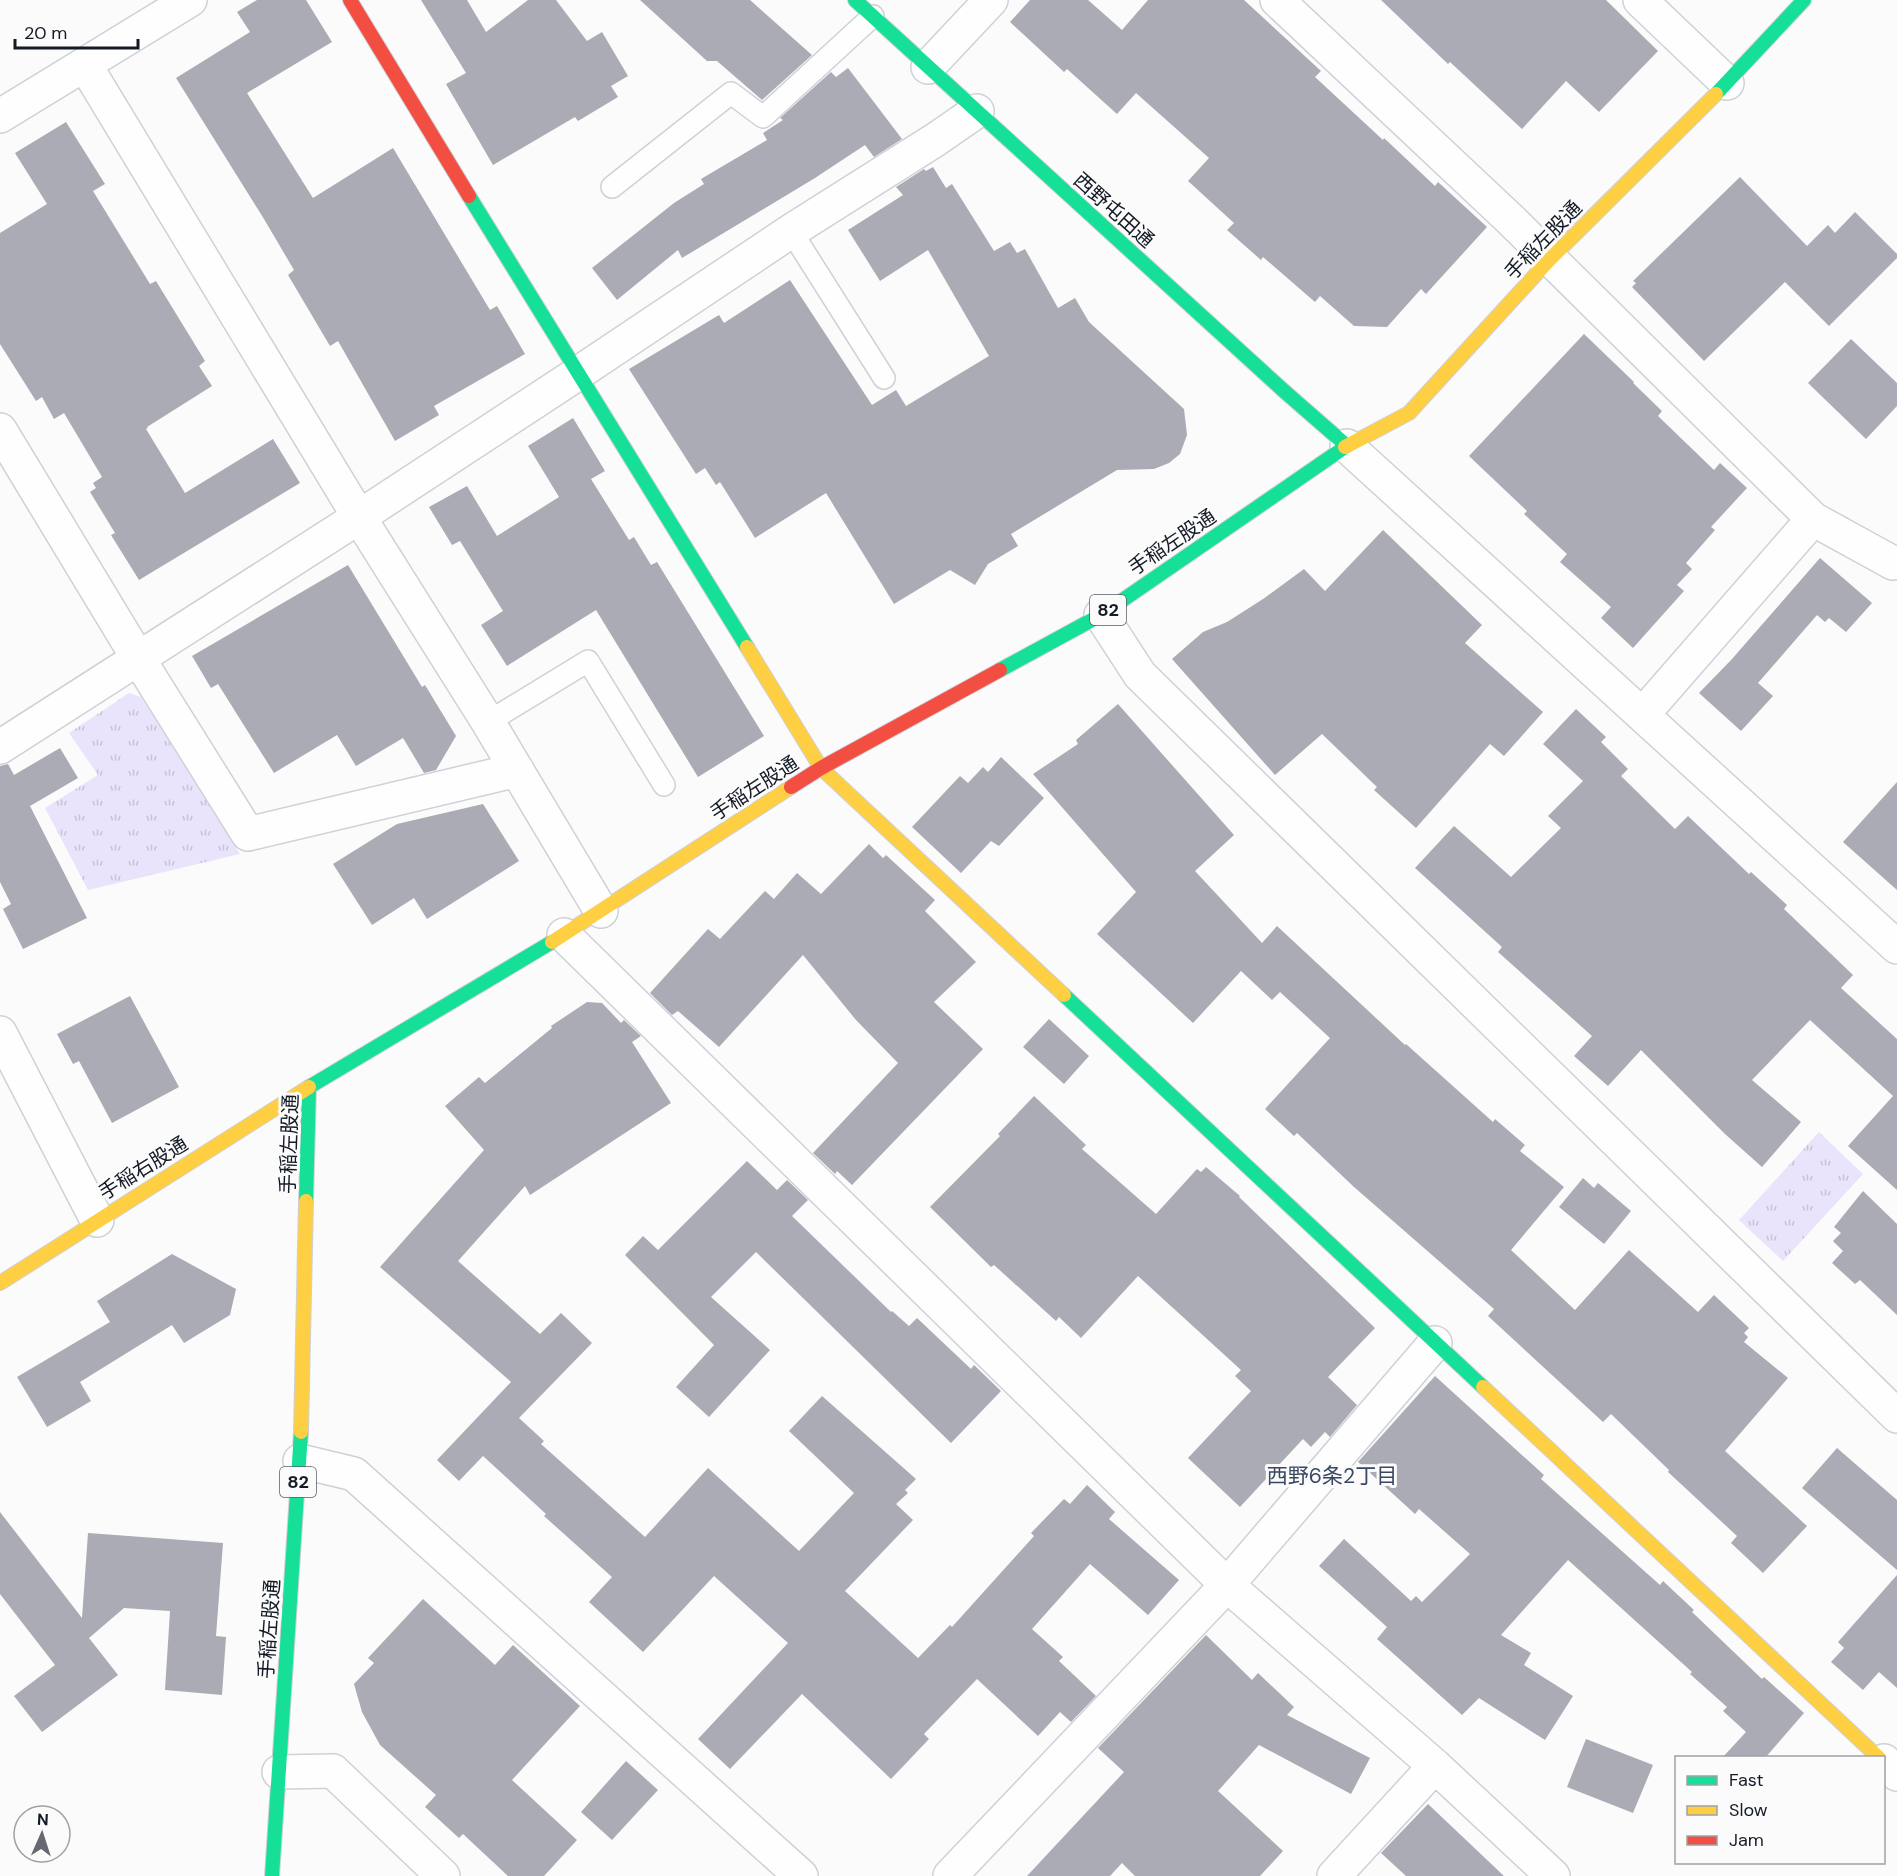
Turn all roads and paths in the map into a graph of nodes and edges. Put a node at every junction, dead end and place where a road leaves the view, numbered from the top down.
1 (190, 0) edge
2 (350, 0) edge
3 (855, 0) edge
4 (991, 0) edge
5 (1277, 0) edge
6 (1640, 0) edge
7 (1804, 0) edge
8 (873, 16) junction
9 (85, 64) junction
10 (928, 67) junction
11 (1727, 82) junction
12 (977, 111) junction
13 (0, 116) edge
14 (612, 187) dead end
15 (791, 231) junction
16 (1549, 260) junction
17 (577, 374) junction
18 (884, 378) dead end
19 (0, 430) edge
20 (1347, 447) junction
21 (358, 517) junction
22 (1813, 519) junction
23 (1893, 563) dead end
24 (1101, 615) junction
25 (138, 658) junction
26 (1642, 714) junction
27 (488, 722) junction
28 (0, 747) edge
29 (820, 768) junction
30 (517, 770) junction
31 (664, 785) dead end
32 (601, 911) junction
33 (564, 935) junction
34 (1897, 947) edge
35 (0, 1034) edge
36 (309, 1087) junction
37 (97, 1220) junction
38 (0, 1283) edge
39 (1435, 1343) junction
40 (1897, 1416) edge
41 (300, 1461) junction
42 (1227, 1585) junction
43 (1877, 1756) edge
44 (1885, 1762) edge
45 (1435, 1766) junction
46 (279, 1772) junction
47 (1897, 1774) edge
48 (272, 1876) edge
49 (443, 1876) edge
50 (801, 1876) edge
51 (950, 1876) edge
52 (1334, 1876) edge
53 (1553, 1876) edge

1 - 9 street
2 - 17 street
3 - 8 street, 西野屯田通
4 - 10 street
5 - 16 street
6 - 11 street
7 - 11 street, 手稲左股通 / 82
8 - 10 street, 西野屯田通
8 - 14 lane
9 - 13 street
9 - 21 street
10 - 12 street, 西野屯田通
11 - 16 street, 手稲左股通 / 82
12 - 15 street
12 - 20 street, 西野屯田通
15 - 17 street
15 - 18 lane
16 - 20 street, 手稲左股通 / 82
16 - 22 street
17 - 21 street
17 - 29 street
19 - 25 street
20 - 24 street, 手稲左股通 / 82
20 - 26 street
21 - 25 street
21 - 27 street
22 - 23 street
22 - 26 street
24 - 29 street, 手稲左股通 / 82
24 - 40 street
25 - 28 street
25 - 30 street
26 - 34 street
27 - 30 street
27 - 31 lane
29 - 32 street, 手稲左股通 / 82
29 - 39 street
30 - 32 street
32 - 33 street, 手稲左股通 / 82
33 - 36 street, 手稲左股通 / 82
33 - 42 street
35 - 37 street
36 - 37 street, 手稲右股通
36 - 41 street, 手稲左股通 / 82
37 - 38 street, 手稲右股通
39 - 42 street
39 - 43 street
41 - 46 street, 手稲左股通 / 82
41 - 50 street
42 - 45 street
42 - 51 street
44 - 47 street
45 - 52 street
45 - 53 street
46 - 48 street, 手稲左股通 / 82
46 - 49 street

